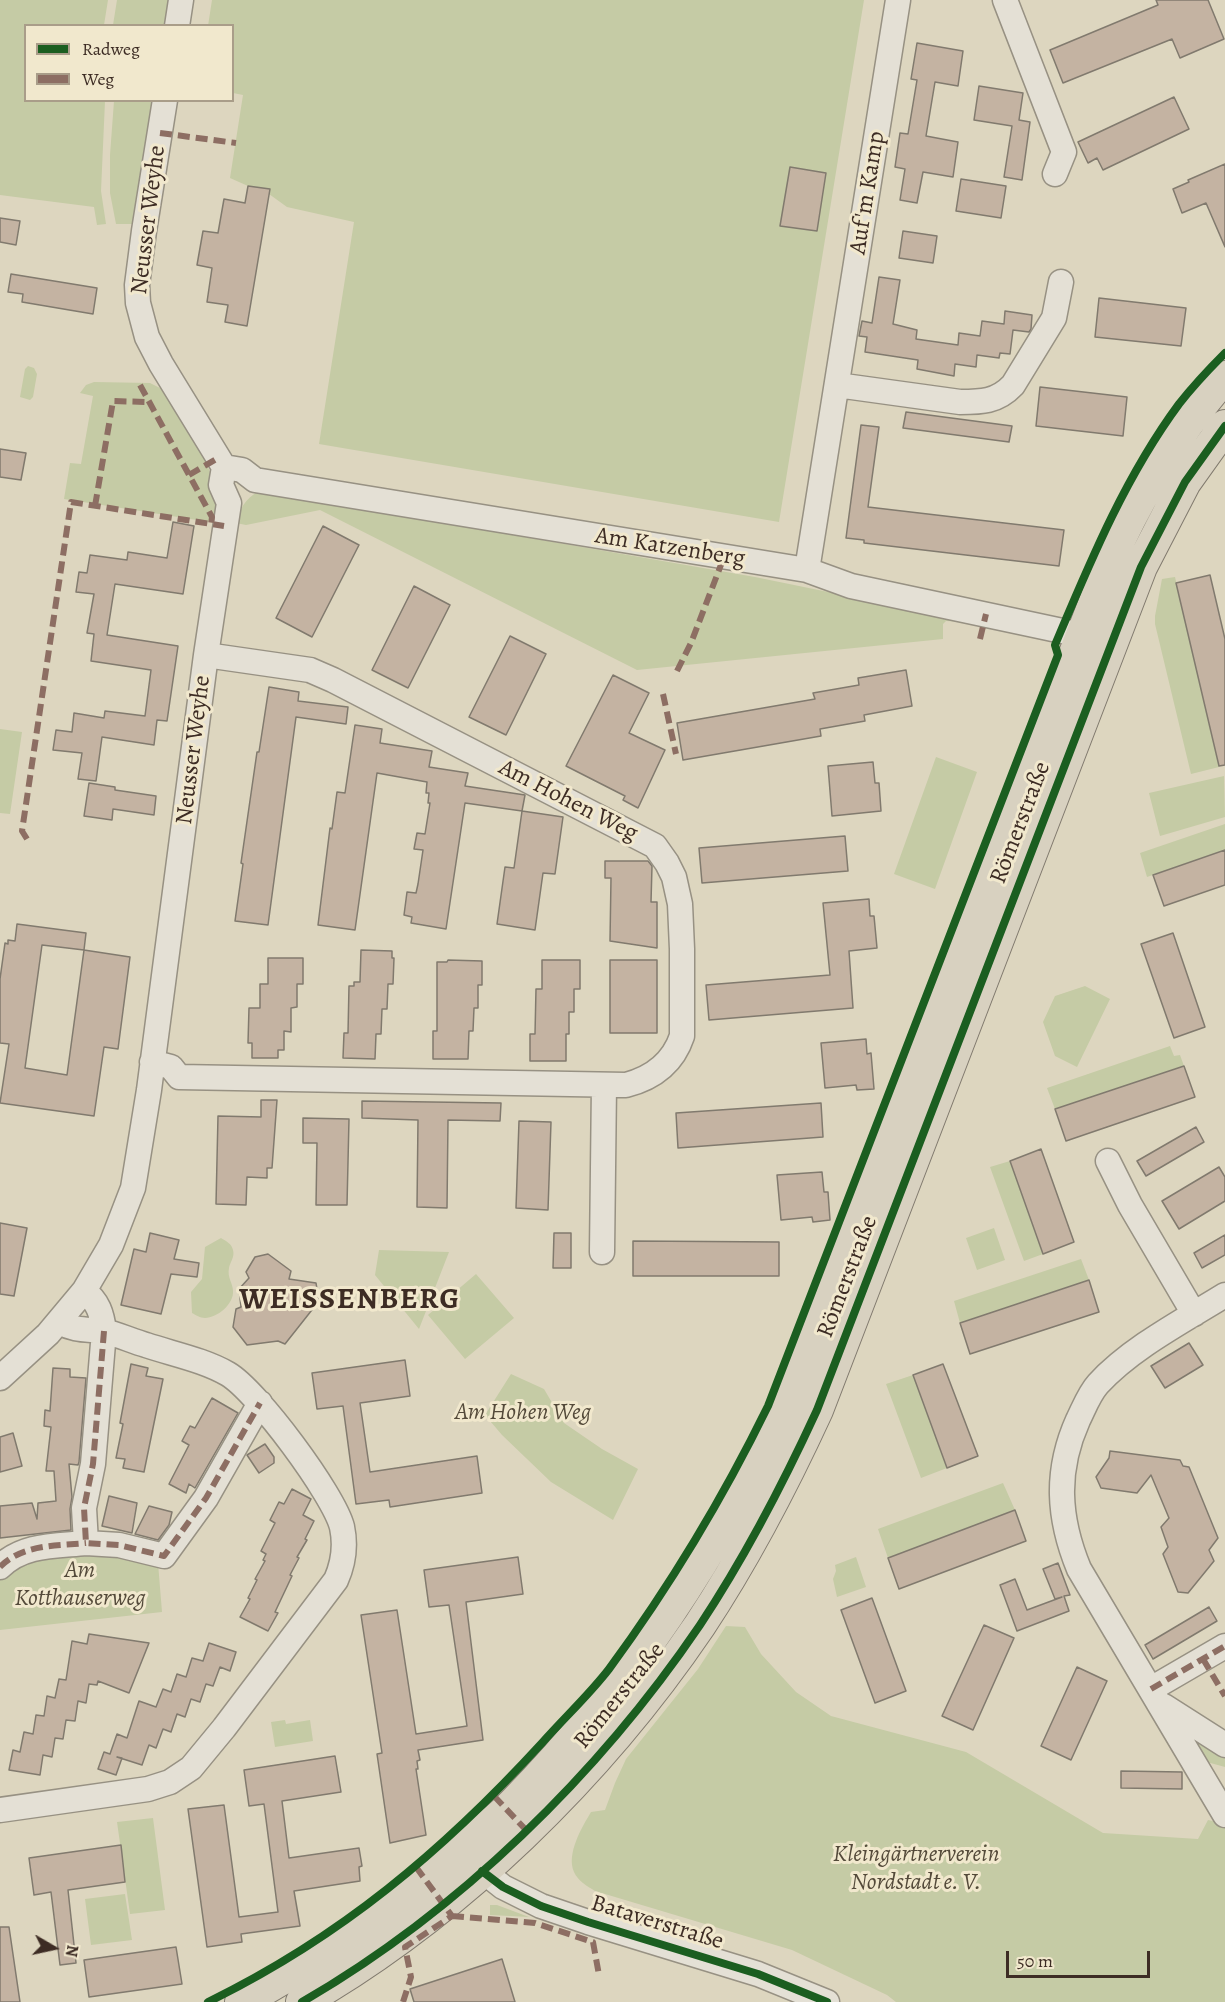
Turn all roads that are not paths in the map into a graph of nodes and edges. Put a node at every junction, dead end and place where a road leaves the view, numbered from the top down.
1 (182, 0) edge
2 (898, 0) edge
3 (1005, 0) edge
4 (177, 24) edge
5 (165, 102) edge
6 (1055, 174) dead end
7 (1061, 282) dead end
8 (1225, 377) edge
9 (837, 385) junction
10 (1225, 426) edge
11 (224, 467) junction
12 (255, 480) junction
13 (229, 502) junction
14 (807, 570) junction
15 (1119, 624) junction
16 (1081, 635) junction
17 (206, 655) junction
18 (1102, 668) junction
19 (152, 1062) junction
20 (179, 1077) junction
21 (604, 1085) junction
22 (148, 1090) junction
23 (1108, 1161) dead end
24 (602, 1252) dead end
25 (84, 1291) junction
26 (1225, 1295) edge
27 (1194, 1314) junction
28 (59, 1322) junction
29 (104, 1331) junction
30 (0, 1378) edge
31 (260, 1403) junction
32 (86, 1543) junction
33 (0, 1567) edge
34 (1225, 1646) edge
35 (1155, 1696) junction
36 (1225, 1744) edge
37 (0, 1810) edge
38 (1225, 1815) edge
39 (459, 1850) junction
40 (482, 1871) junction
41 (241, 2002) edge
42 (302, 2002) edge
43 (826, 2002) edge

1 - 4 street
2 - 9 street, Auf'm Kamp
3 - 6 street
5 - 11 street, Neusser Weyhe
7 - 9 street
8 - 16 main road, Römerstraße
9 - 14 street, Auf'm Kamp
10 - 15 main road, Römerstraße
11 - 12 street, Am Katzenberg
11 - 13 street, Neusser Weyhe
12 - 13 street
12 - 14 street, Am Katzenberg
13 - 17 street, Neusser Weyhe
14 - 16 street, Am Katzenberg
15 - 16 street, Am Katzenberg
15 - 18 main road, Römerstraße
16 - 18 street
16 - 39 main road, Römerstraße
17 - 19 street, Neusser Weyhe
17 - 21 street, Am Hohen Weg
18 - 40 main road, Römerstraße
19 - 20 street, Am Hohen Weg
19 - 22 street, Neusser Weyhe
20 - 21 street, Am Hohen Weg
20 - 22 street, Am Hohen Weg
21 - 24 street
22 - 25 street, Neusser Weyhe
23 - 27 street
25 - 28 street, Neusser Weyhe
25 - 29 street
26 - 27 street
27 - 35 street
28 - 29 street
28 - 30 street, Neusser Weyhe
29 - 31 street
29 - 32 street
31 - 32 street
31 - 37 street
32 - 33 street
34 - 35 street
35 - 36 street
35 - 38 street
39 - 40 street, Bataverstraße
39 - 41 main road, Römerstraße
40 - 42 main road, Römerstraße
40 - 43 street, Bataverstraße

